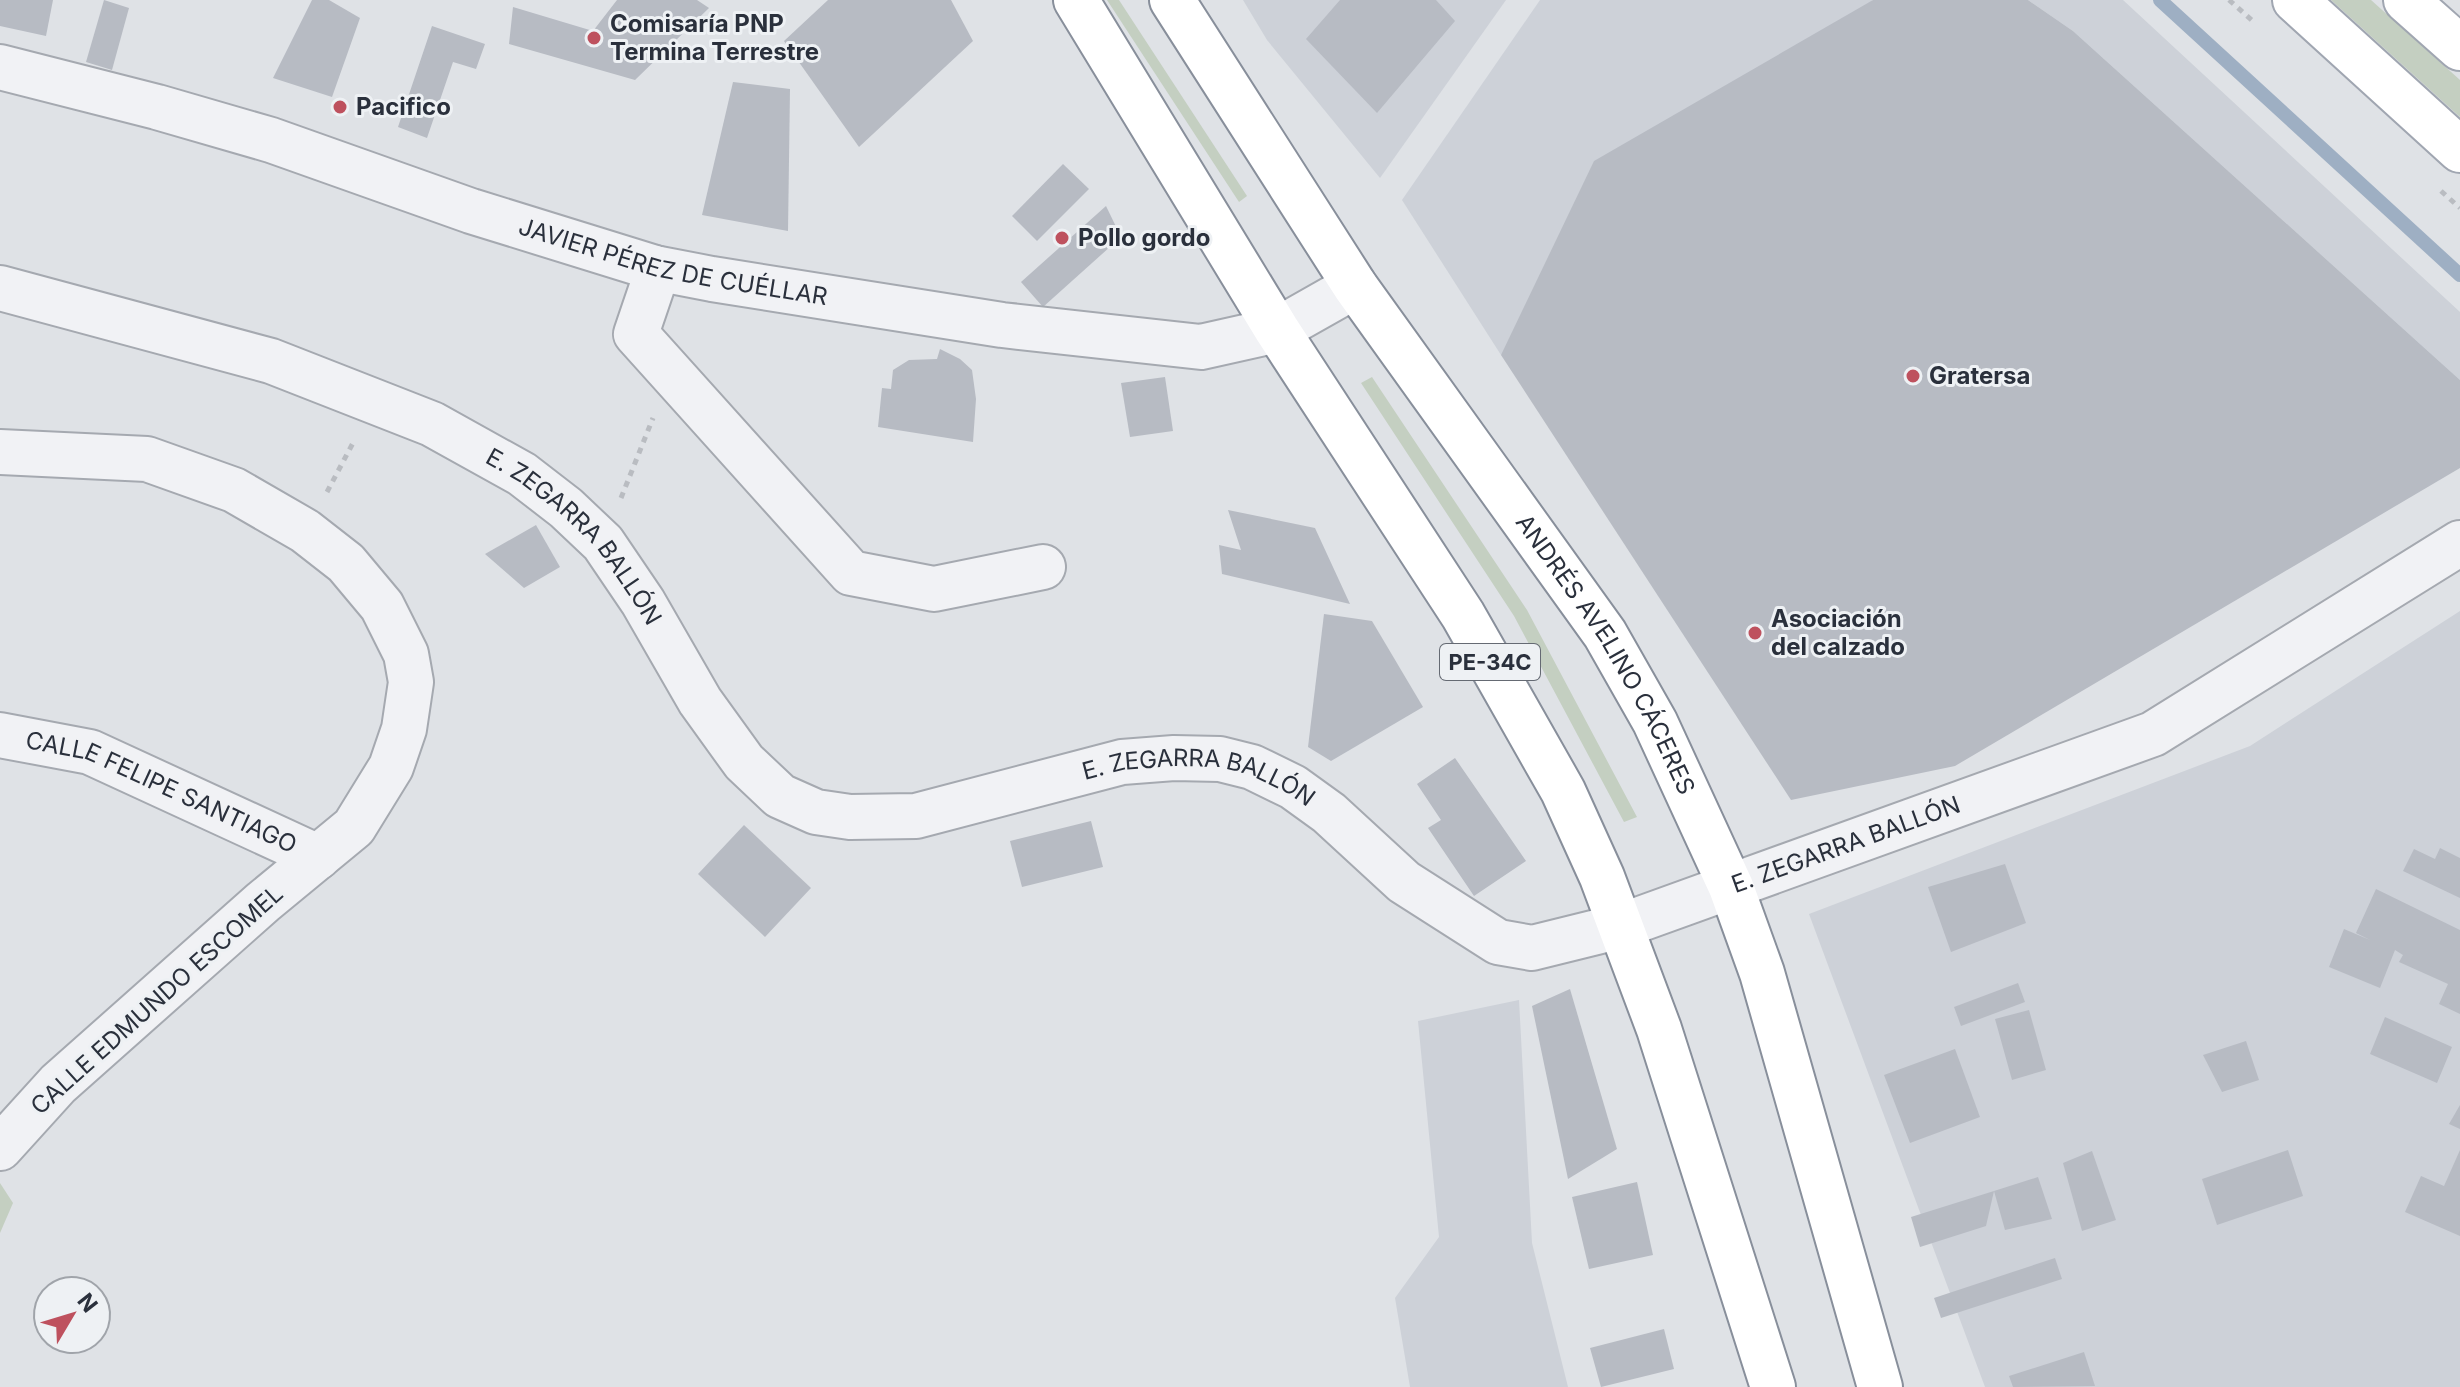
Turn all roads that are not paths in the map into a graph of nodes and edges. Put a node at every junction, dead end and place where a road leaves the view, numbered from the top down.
1 (1076, 0) edge
2 (1172, 0) edge
3 (2295, 0) edge
4 (2406, 0) edge
5 (2460, 48) edge
6 (0, 67) edge
7 (2460, 150) edge
8 (655, 268) junction
9 (1355, 286) junction
10 (0, 288) edge
11 (1277, 330) junction
12 (0, 452) edge
13 (2460, 543) edge
14 (1043, 567) dead end
15 (0, 735) edge
16 (318, 857) junction
17 (1731, 887) junction
18 (1621, 926) junction
19 (0, 1148) edge
20 (1773, 1387) edge
21 (1880, 1387) edge

1 - 11 main road, PE-34C
2 - 9 main road, ANDRÉS AVELINO CÁCERES
3 - 7 main road
4 - 5 main road
6 - 8 street, JAVIER PÉREZ DE CUÉLLAR
8 - 11 street, JAVIER PÉREZ DE CUÉLLAR
8 - 14 street
9 - 11 street, JAVIER PÉREZ DE CUÉLLAR
9 - 17 main road, ANDRÉS AVELINO CÁCERES
10 - 18 street, E. ZEGARRA BALLÓN
11 - 18 main road, PE-34C
12 - 16 street, CALLE EDMUNDO ESCOMEL
13 - 17 street, E. ZEGARRA BALLÓN
15 - 16 street, CALLE FELIPE SANTIAGO
16 - 19 street, CALLE EDMUNDO ESCOMEL
17 - 18 street, E. ZEGARRA BALLÓN
17 - 21 main road, ANDRÉS AVELINO CÁCERES
18 - 20 main road, PE-34C

